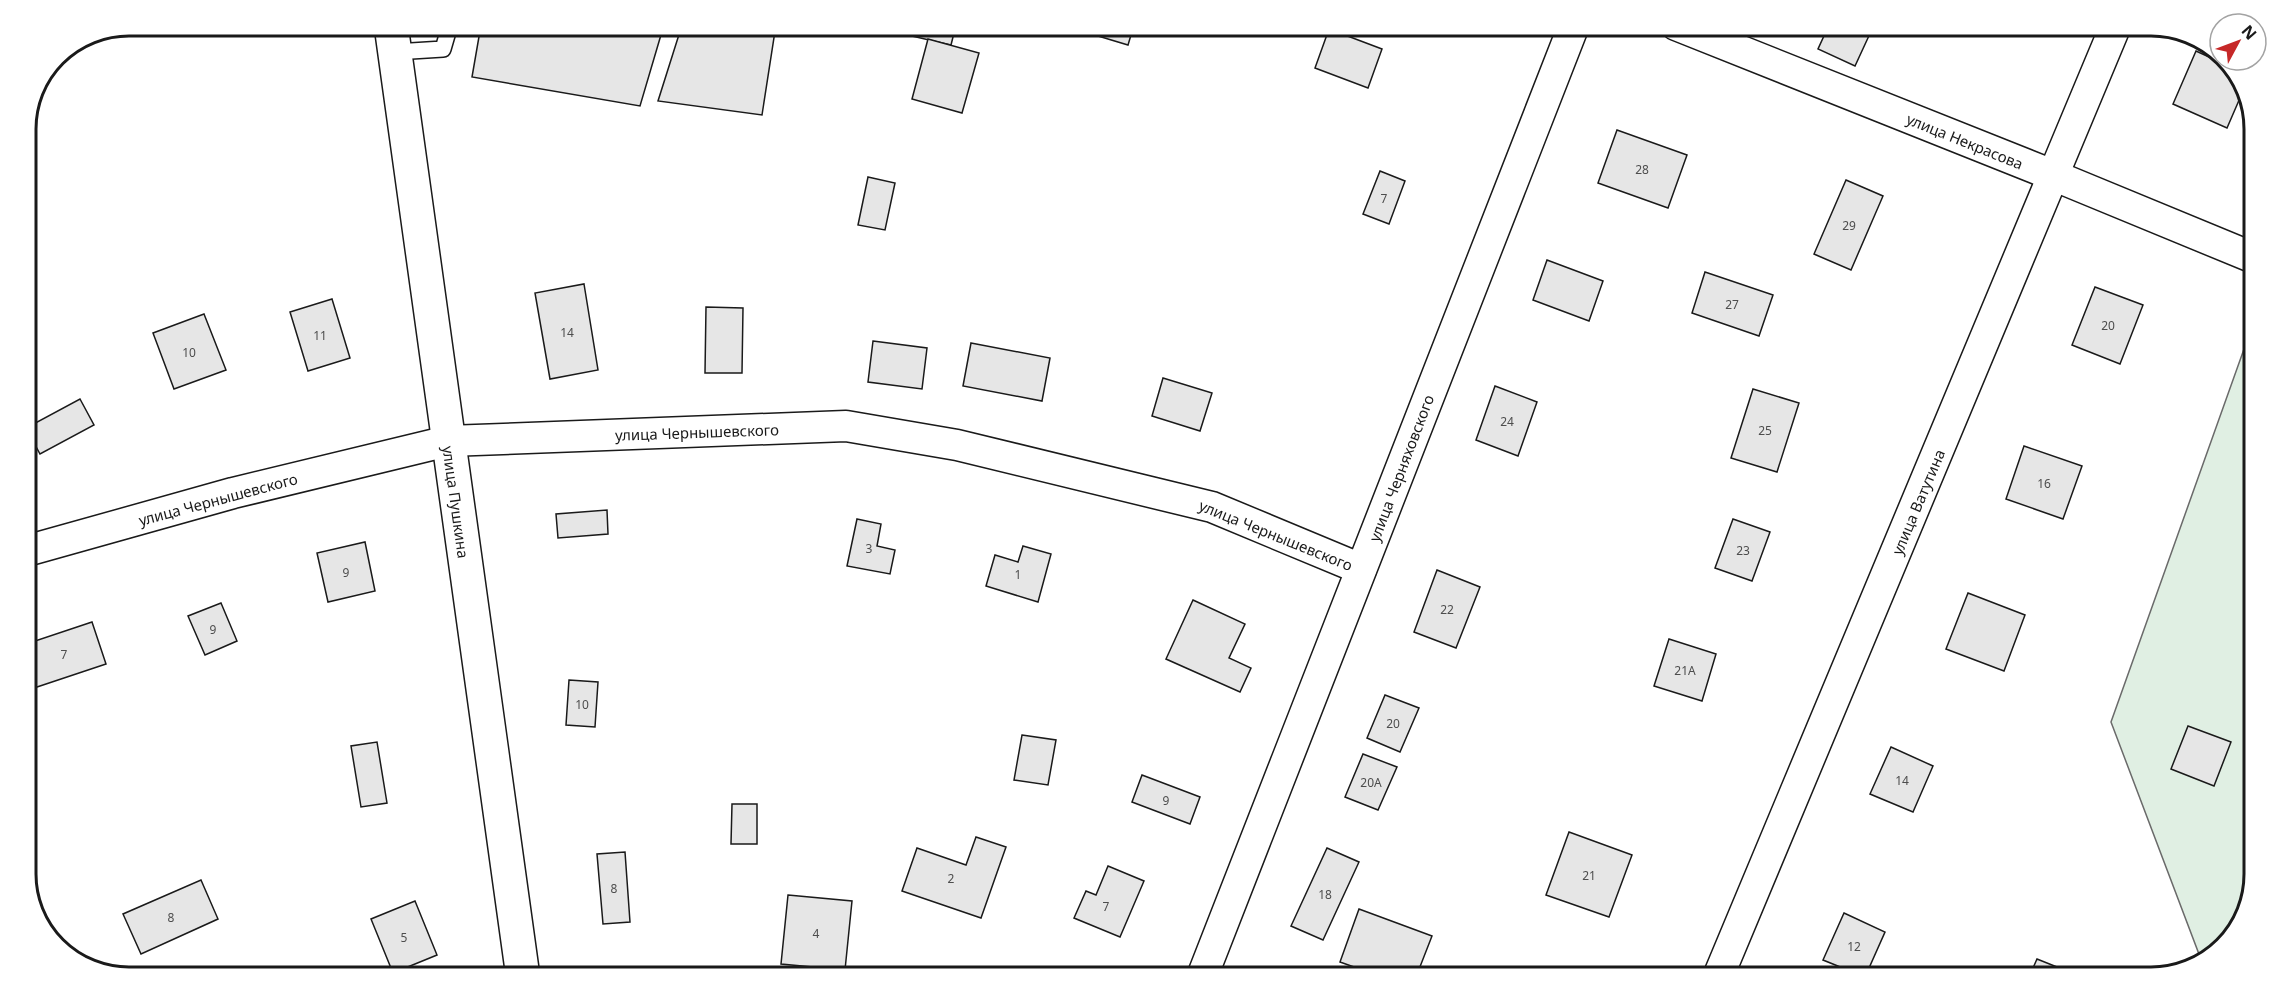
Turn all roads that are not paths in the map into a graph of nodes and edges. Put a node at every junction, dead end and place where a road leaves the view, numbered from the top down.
1 (447, 36) edge
2 (1570, 36) edge
3 (1701, 36) edge
4 (2112, 36) edge
5 (393, 39) edge
6 (2055, 176) junction
7 (2244, 254) edge
8 (448, 441) junction
9 (36, 548) edge
10 (1361, 569) junction
11 (521, 967) edge
12 (1206, 967) edge
13 (1723, 967) edge

1 - 5 lane
2 - 10 street, улица Черняховского
3 - 6 street, улица Некрасова
4 - 6 street, улица Ватутина
5 - 8 street, улица Пушкина
6 - 7 street, улица Некрасова
6 - 13 street, улица Ватутина
8 - 9 street, улица Чернышевского
8 - 10 street, улица Чернышевского
8 - 11 street, улица Пушкина
10 - 12 street, улица Черняховского

